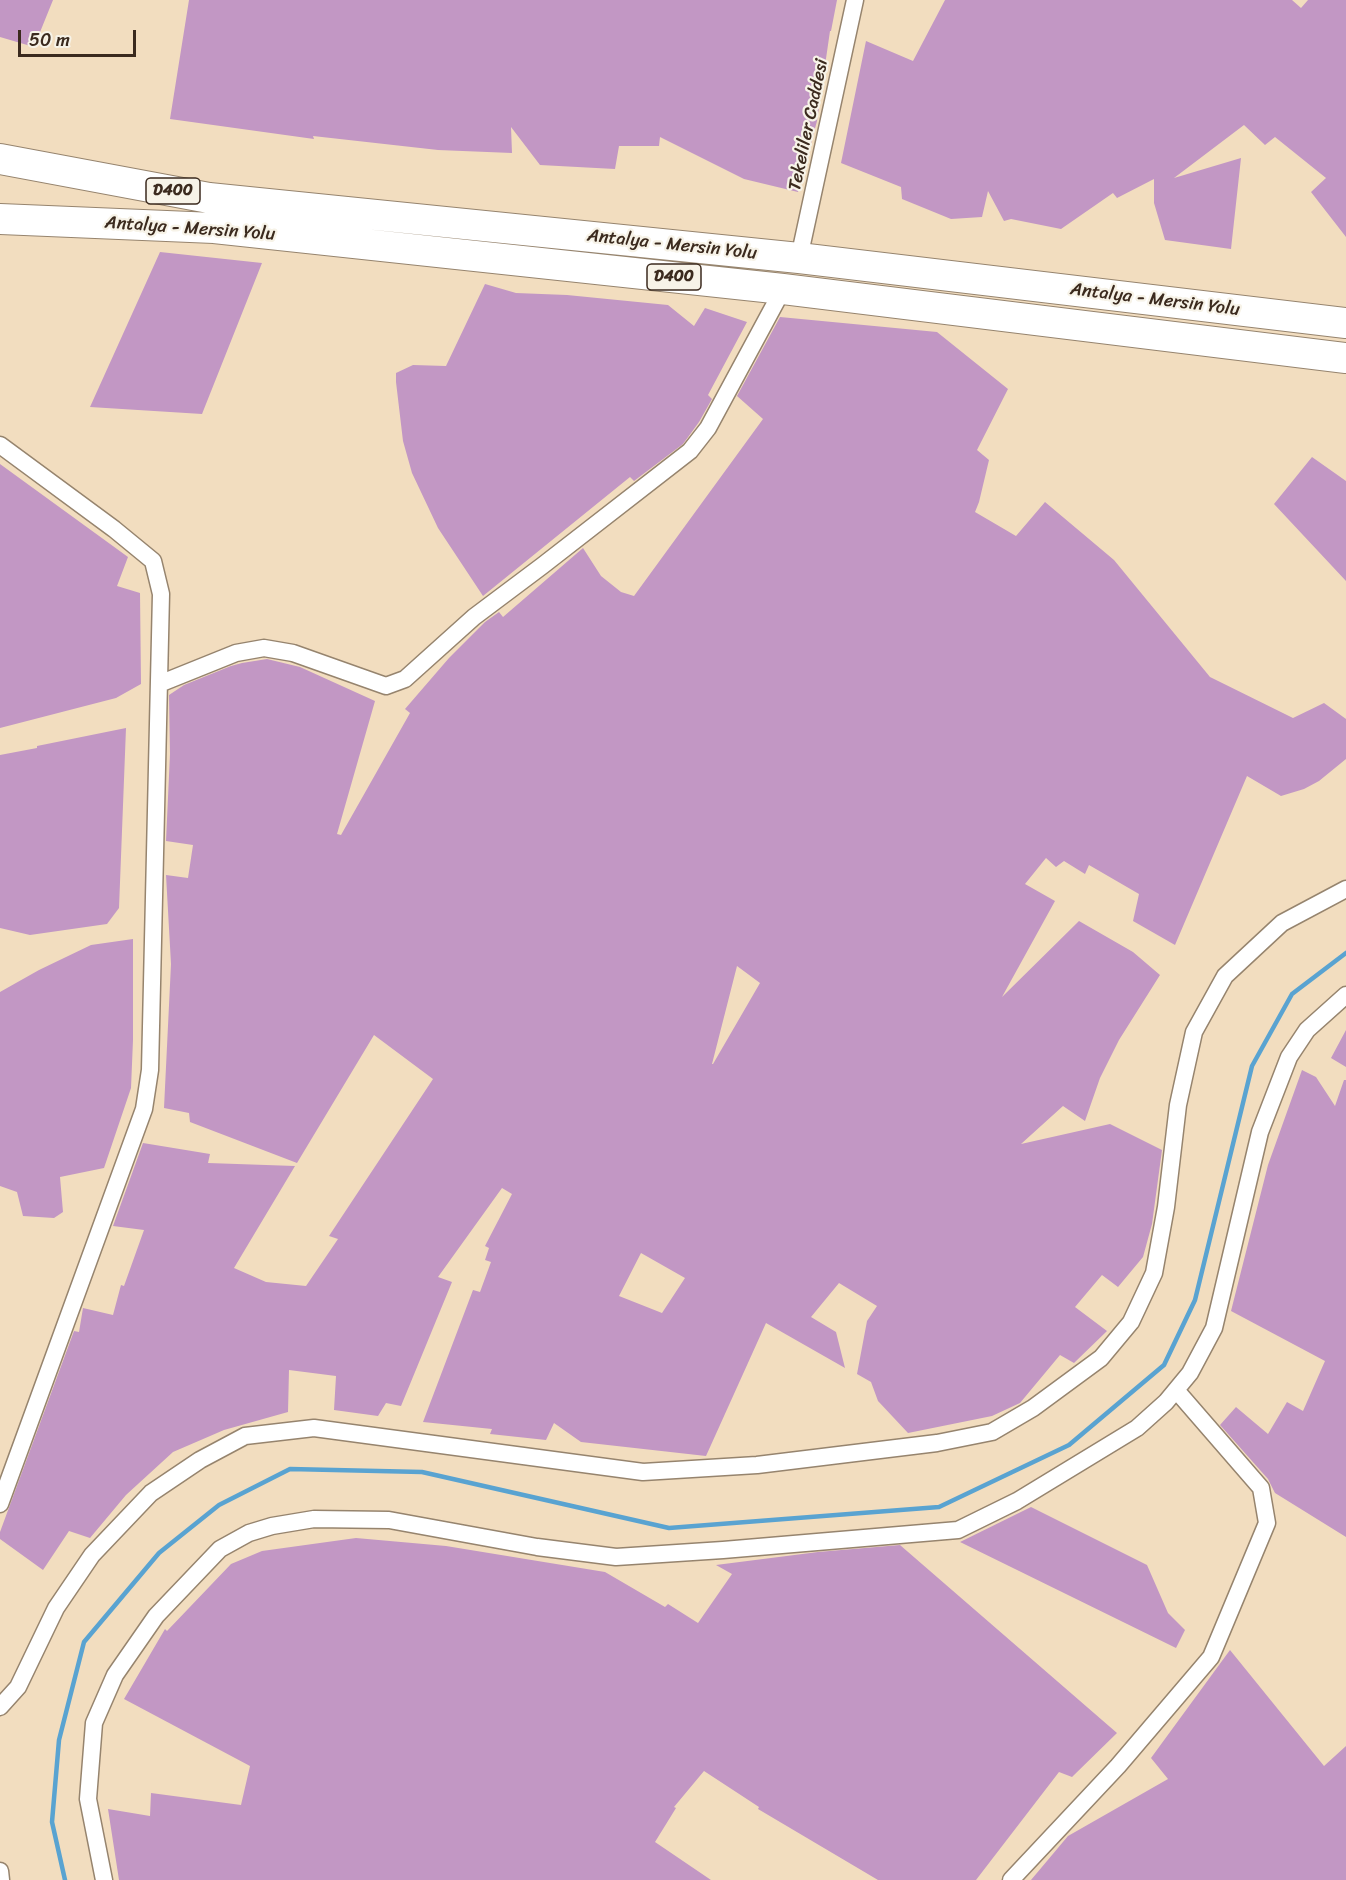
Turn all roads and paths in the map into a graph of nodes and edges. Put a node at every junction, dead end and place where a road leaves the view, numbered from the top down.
1 (855, 0) edge
2 (0, 159) edge
3 (0, 219) edge
4 (800, 258) junction
5 (783, 289) junction
6 (1346, 323) edge
7 (1346, 358) edge
8 (0, 445) edge
9 (159, 684) junction
10 (1346, 889) edge
11 (1346, 995) edge
12 (1176, 1390) junction
13 (0, 1504) edge
14 (0, 1707) edge
15 (0, 1871) edge
16 (1, 1880) edge
17 (104, 1880) edge
18 (1011, 1880) edge

1 - 4 street, Tekeliler Caddesi
2 - 4 highway, Antalya - Mersin Yolu / D400
3 - 5 highway, Antalya - Mersin Yolu / D400
4 - 6 highway, Antalya - Mersin Yolu / D400
5 - 7 highway, Antalya - Mersin Yolu / D400
5 - 9 street
8 - 9 street
9 - 13 street
10 - 14 street
11 - 12 street
12 - 17 street
12 - 18 street
15 - 16 street

